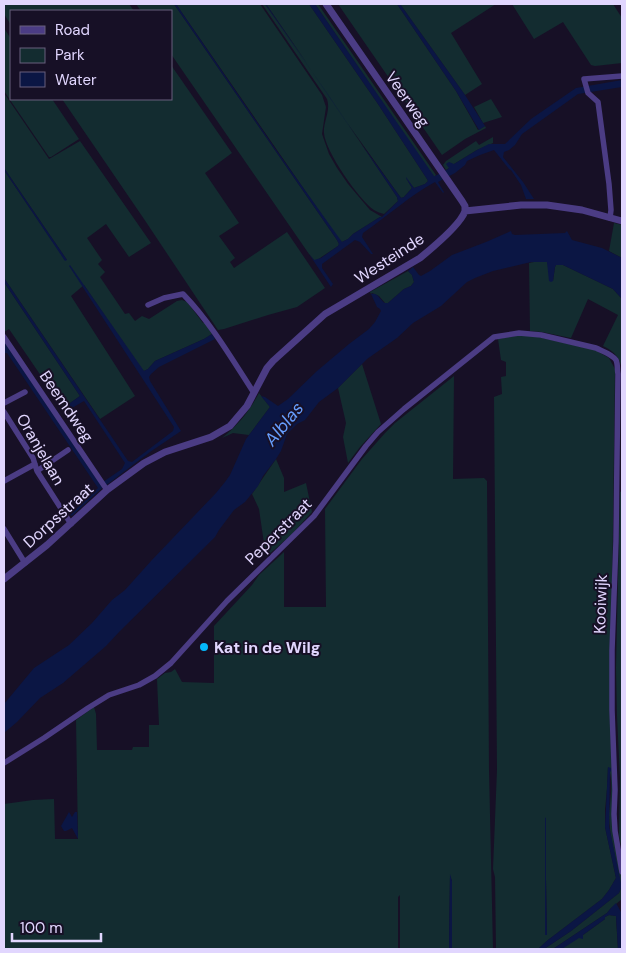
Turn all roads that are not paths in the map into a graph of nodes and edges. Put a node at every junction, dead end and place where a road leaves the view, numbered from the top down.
1 (326, 4) edge
2 (622, 76) edge
3 (465, 211) junction
4 (610, 218) junction
5 (622, 221) edge
6 (148, 305) dead end
7 (4, 337) edge
8 (596, 348) joint
9 (25, 392) dead end
10 (254, 393) junction
11 (4, 403) edge
12 (4, 412) edge
13 (6, 420) edge
14 (68, 450) dead end
15 (35, 464) junction
16 (37, 471) junction
17 (4, 481) edge
18 (108, 490) junction
19 (71, 524) junction
20 (4, 529) edge
21 (25, 563) junction
22 (4, 579) edge
23 (4, 763) edge
24 (622, 872) edge

1 - 3 street, Veerweg
2 - 4 street
3 - 4 street
3 - 10 street, Westeinde
4 - 5 street
6 - 10 street
7 - 18 street, Beemdweg
8 - 23 street, Peperstraat
8 - 24 street, Kooiwijk
9 - 11 street
10 - 18 street, Westeinde
12 - 13 street, Oranjelaan
13 - 15 street, Oranjelaan
14 - 16 street
15 - 16 street, Oranjelaan
15 - 17 street
16 - 19 street, Oranjelaan
18 - 19 street, Dorpsstraat
19 - 21 street, Dorpsstraat
20 - 21 street
21 - 22 street, Dorpsstraat

